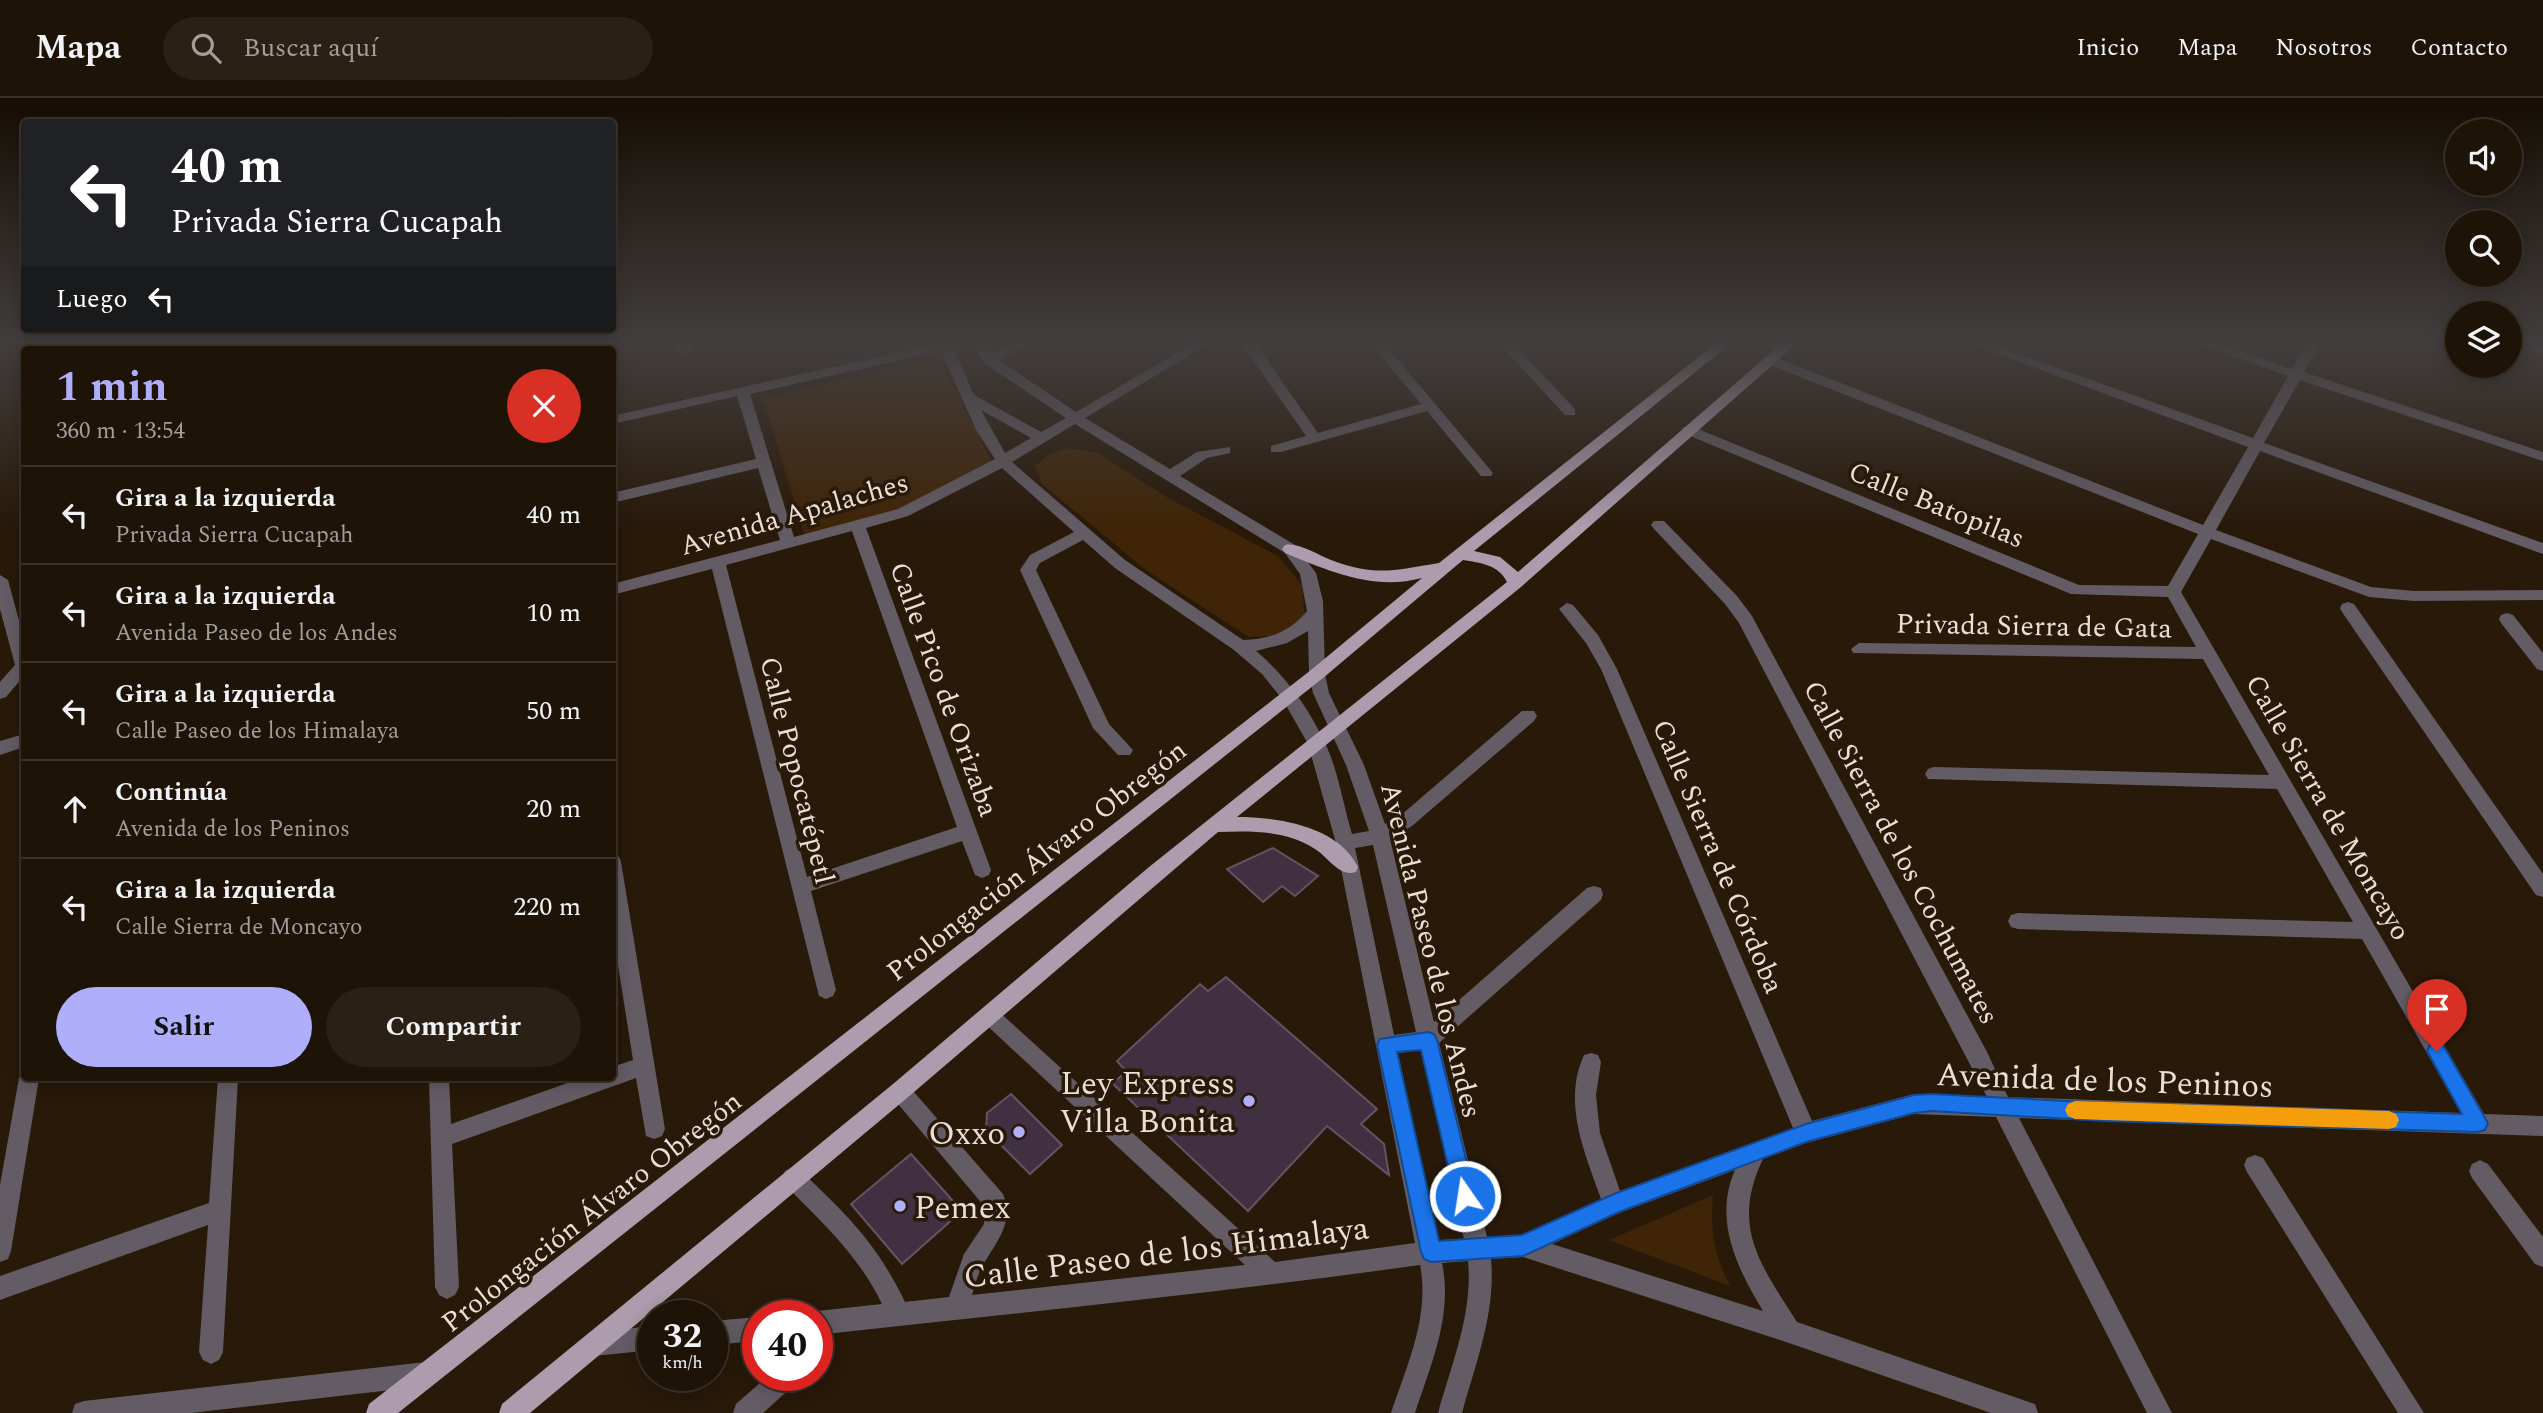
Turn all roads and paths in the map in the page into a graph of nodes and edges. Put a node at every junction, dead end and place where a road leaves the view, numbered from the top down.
1 (678, 405) edge
2 (747, 405) edge
3 (972, 405) edge
4 (983, 405) edge
5 (1056, 405) edge
6 (1096, 405) edge
7 (1292, 405) edge
8 (1564, 405) edge
9 (1647, 405) edge
10 (1717, 405) edge
11 (1886, 405) edge
12 (2146, 405) edge
13 (2279, 405) edge
14 (2389, 405) edge
15 (1429, 406) joint
16 (1570, 412) dead end
17 (1075, 418) junction
18 (616, 419) edge
19 (1688, 430) junction
20 (1041, 438) junction
21 (1315, 438) junction
22 (2257, 446) junction
23 (1276, 449) dead end
24 (1225, 450) dead end
25 (2543, 457) edge
26 (1003, 461) junction
27 (764, 462) junction
28 (1486, 473) dead end
29 (1170, 476) junction
30 (616, 497) edge
31 (1659, 525) dead end
32 (858, 527) junction
33 (2207, 531) junction
34 (1083, 533) junction
35 (789, 545) junction
36 (1290, 549) junction
37 (2543, 549) edge
38 (1455, 560) junction
39 (718, 563) junction
40 (0, 580) edge
41 (1516, 583) junction
42 (616, 589) edge
43 (2173, 592) junction
44 (2543, 595) edge
45 (2348, 608) dead end
46 (1567, 609) dead end
47 (1314, 614) junction
48 (2507, 619) dead end
49 (1240, 646) junction
50 (1859, 649) dead end
51 (2208, 653) junction
52 (21, 655) edge
53 (2543, 665) edge
54 (21, 669) edge
55 (1317, 674) junction
56 (0, 693) edge
57 (1289, 696) junction
58 (1528, 716) dead end
59 (1336, 727) junction
60 (21, 742) edge
61 (1317, 743) junction
62 (0, 748) edge
63 (1124, 750) dead end
64 (1934, 774) dead end
65 (2282, 782) junction
66 (1217, 825) junction
67 (969, 831) junction
68 (1380, 836) junction
69 (1345, 843) junction
70 (1349, 866) junction
71 (982, 870) dead end
72 (800, 887) junction
73 (616, 888) edge
74 (2543, 889) edge
75 (1594, 894) dead end
76 (2018, 921) dead end
77 (2367, 931) junction
78 (826, 990) dead end
79 (989, 1014) junction
80 (1428, 1040) junction
81 (1387, 1045) junction
82 (1591, 1062) dead end
83 (644, 1066) junction
84 (616, 1076) edge
85 (28, 1081) edge
86 (228, 1081) edge
87 (439, 1081) edge
88 (603, 1081) edge
89 (900, 1091) junction
90 (2001, 1105) junction
91 (2478, 1123) junction
92 (2543, 1126) edge
93 (654, 1129) dead end
94 (1806, 1133) junction
95 (442, 1138) junction
96 (1755, 1152) junction
97 (2255, 1165) dead end
98 (2480, 1171) dead end
99 (793, 1178) junction
100 (1614, 1204) junction
101 (220, 1210) junction
102 (1523, 1246) junction
103 (1478, 1248) junction
104 (0, 1251) edge
105 (1431, 1252) junction
106 (2543, 1256) edge
107 (1271, 1274) junction
108 (447, 1287) dead end
109 (0, 1288) edge
110 (957, 1310) junction
111 (899, 1315) junction
112 (833, 1322) edge
113 (1789, 1332) junction
114 (637, 1340) edge
115 (594, 1344) junction
116 (211, 1352) dead end
117 (430, 1373) junction
118 (769, 1391) edge
119 (84, 1413) edge
120 (378, 1413) edge
121 (511, 1413) edge
122 (745, 1413) edge
123 (1403, 1413) edge
124 (1450, 1413) edge
125 (2026, 1413) edge
126 (2160, 1413) edge
127 (2412, 1413) edge

1 - 18 street
2 - 27 street
3 - 26 street, Avenida Paseo de los Andes
4 - 20 street
5 - 17 street, Avenida Paseo de los Andes
6 - 17 street, Avenida Apalaches
7 - 21 street
8 - 16 street
9 - 38 main road, Prolongación Álvaro Obregón
10 - 19 main road
11 - 33 street
12 - 22 street
13 - 22 street
14 - 25 street
15 - 21 street
15 - 28 street
17 - 20 street, Avenida Apalaches
17 - 29 street, Avenida Paseo de los Andes
19 - 41 main road
19 - 43 street, Calle Batopilas
20 - 26 street, Avenida Apalaches
21 - 23 street
22 - 33 street
22 - 37 street
24 - 29 street
26 - 32 street, Avenida Apalaches
26 - 34 street, Avenida Paseo de los Andes
27 - 30 street
27 - 35 street
29 - 36 street, Avenida Paseo de los Andes
31 - 90 street, Calle Sierra de los Cochumates
32 - 35 street, Avenida Apalaches
32 - 67 street, Calle Pico de Orizaba
33 - 43 street
33 - 44 street
34 - 49 street, Avenida Paseo de los Andes
34 - 63 street
35 - 39 street, Avenida Apalaches
36 - 38 main road
36 - 47 street, Avenida Paseo de los Andes
38 - 41 main road
38 - 55 main road, Prolongación Álvaro Obregón
39 - 42 street, Avenida Apalaches
39 - 72 street, Calle Popocatépetl
40 - 52 street
41 - 59 main road
43 - 51 street, Calle Sierra de Moncayo
45 - 74 street
46 - 94 street, Calle Sierra de Córdoba
47 - 49 street
47 - 55 street, Avenida Paseo de los Andes
48 - 53 street
49 - 57 street, Avenida Paseo de los Andes
50 - 51 street, Privada Sierra de Gata
51 - 65 street, Calle Sierra de Moncayo
54 - 56 street
55 - 57 main road, Prolongación Álvaro Obregón
55 - 59 street, Avenida Paseo de los Andes
57 - 61 street, Avenida Paseo de los Andes
57 - 117 main road, Prolongación Álvaro Obregón
58 - 68 street
59 - 61 main road
59 - 68 street, Avenida Paseo de los Andes
60 - 62 street
61 - 66 main road
61 - 69 street, Avenida Paseo de los Andes
64 - 65 street
65 - 77 street, Calle Sierra de Moncayo
66 - 70 main road
66 - 79 main road
67 - 71 street, Calle Pico de Orizaba
67 - 72 street
68 - 69 street
68 - 80 street, Avenida Paseo de los Andes
69 - 70 street, Avenida Paseo de los Andes
70 - 81 street, Avenida Paseo de los Andes
72 - 78 street, Calle Popocatépetl
73 - 83 street
75 - 80 street
76 - 77 street
77 - 91 street, Calle Sierra de Moncayo
79 - 89 main road
79 - 107 street
80 - 81 street
80 - 103 street, Avenida Paseo de los Andes
81 - 105 street, Avenida Paseo de los Andes
82 - 100 street
83 - 84 street
83 - 93 street
85 - 104 street
86 - 101 street
87 - 95 street
88 - 95 street
89 - 99 main road
89 - 110 street
90 - 91 street, Avenida de los Peninos
90 - 94 street, Avenida de los Peninos
90 - 126 street, Calle Sierra de los Cochumates
91 - 92 street, Avenida de los Peninos
94 - 96 street, Avenida de los Peninos
95 - 108 street
96 - 100 street, Avenida de los Peninos
96 - 113 street
97 - 127 street
98 - 106 street
99 - 111 street
99 - 115 main road
100 - 102 street, Avenida de los Peninos
101 - 109 street
101 - 116 street
102 - 103 street, Calle Paseo de los Himalaya
102 - 113 street
103 - 105 street, Calle Paseo de los Himalaya
103 - 124 street, Avenida Paseo de los Andes
105 - 107 street, Calle Paseo de los Himalaya
105 - 123 street, Avenida Paseo de los Andes
107 - 110 street, Calle Paseo de los Himalaya
110 - 111 street, Calle Paseo de los Himalaya
111 - 112 street, Calle Paseo de los Himalaya
113 - 125 street
114 - 115 street
115 - 121 main road
117 - 119 street
117 - 120 main road, Prolongación Álvaro Obregón
118 - 122 street

